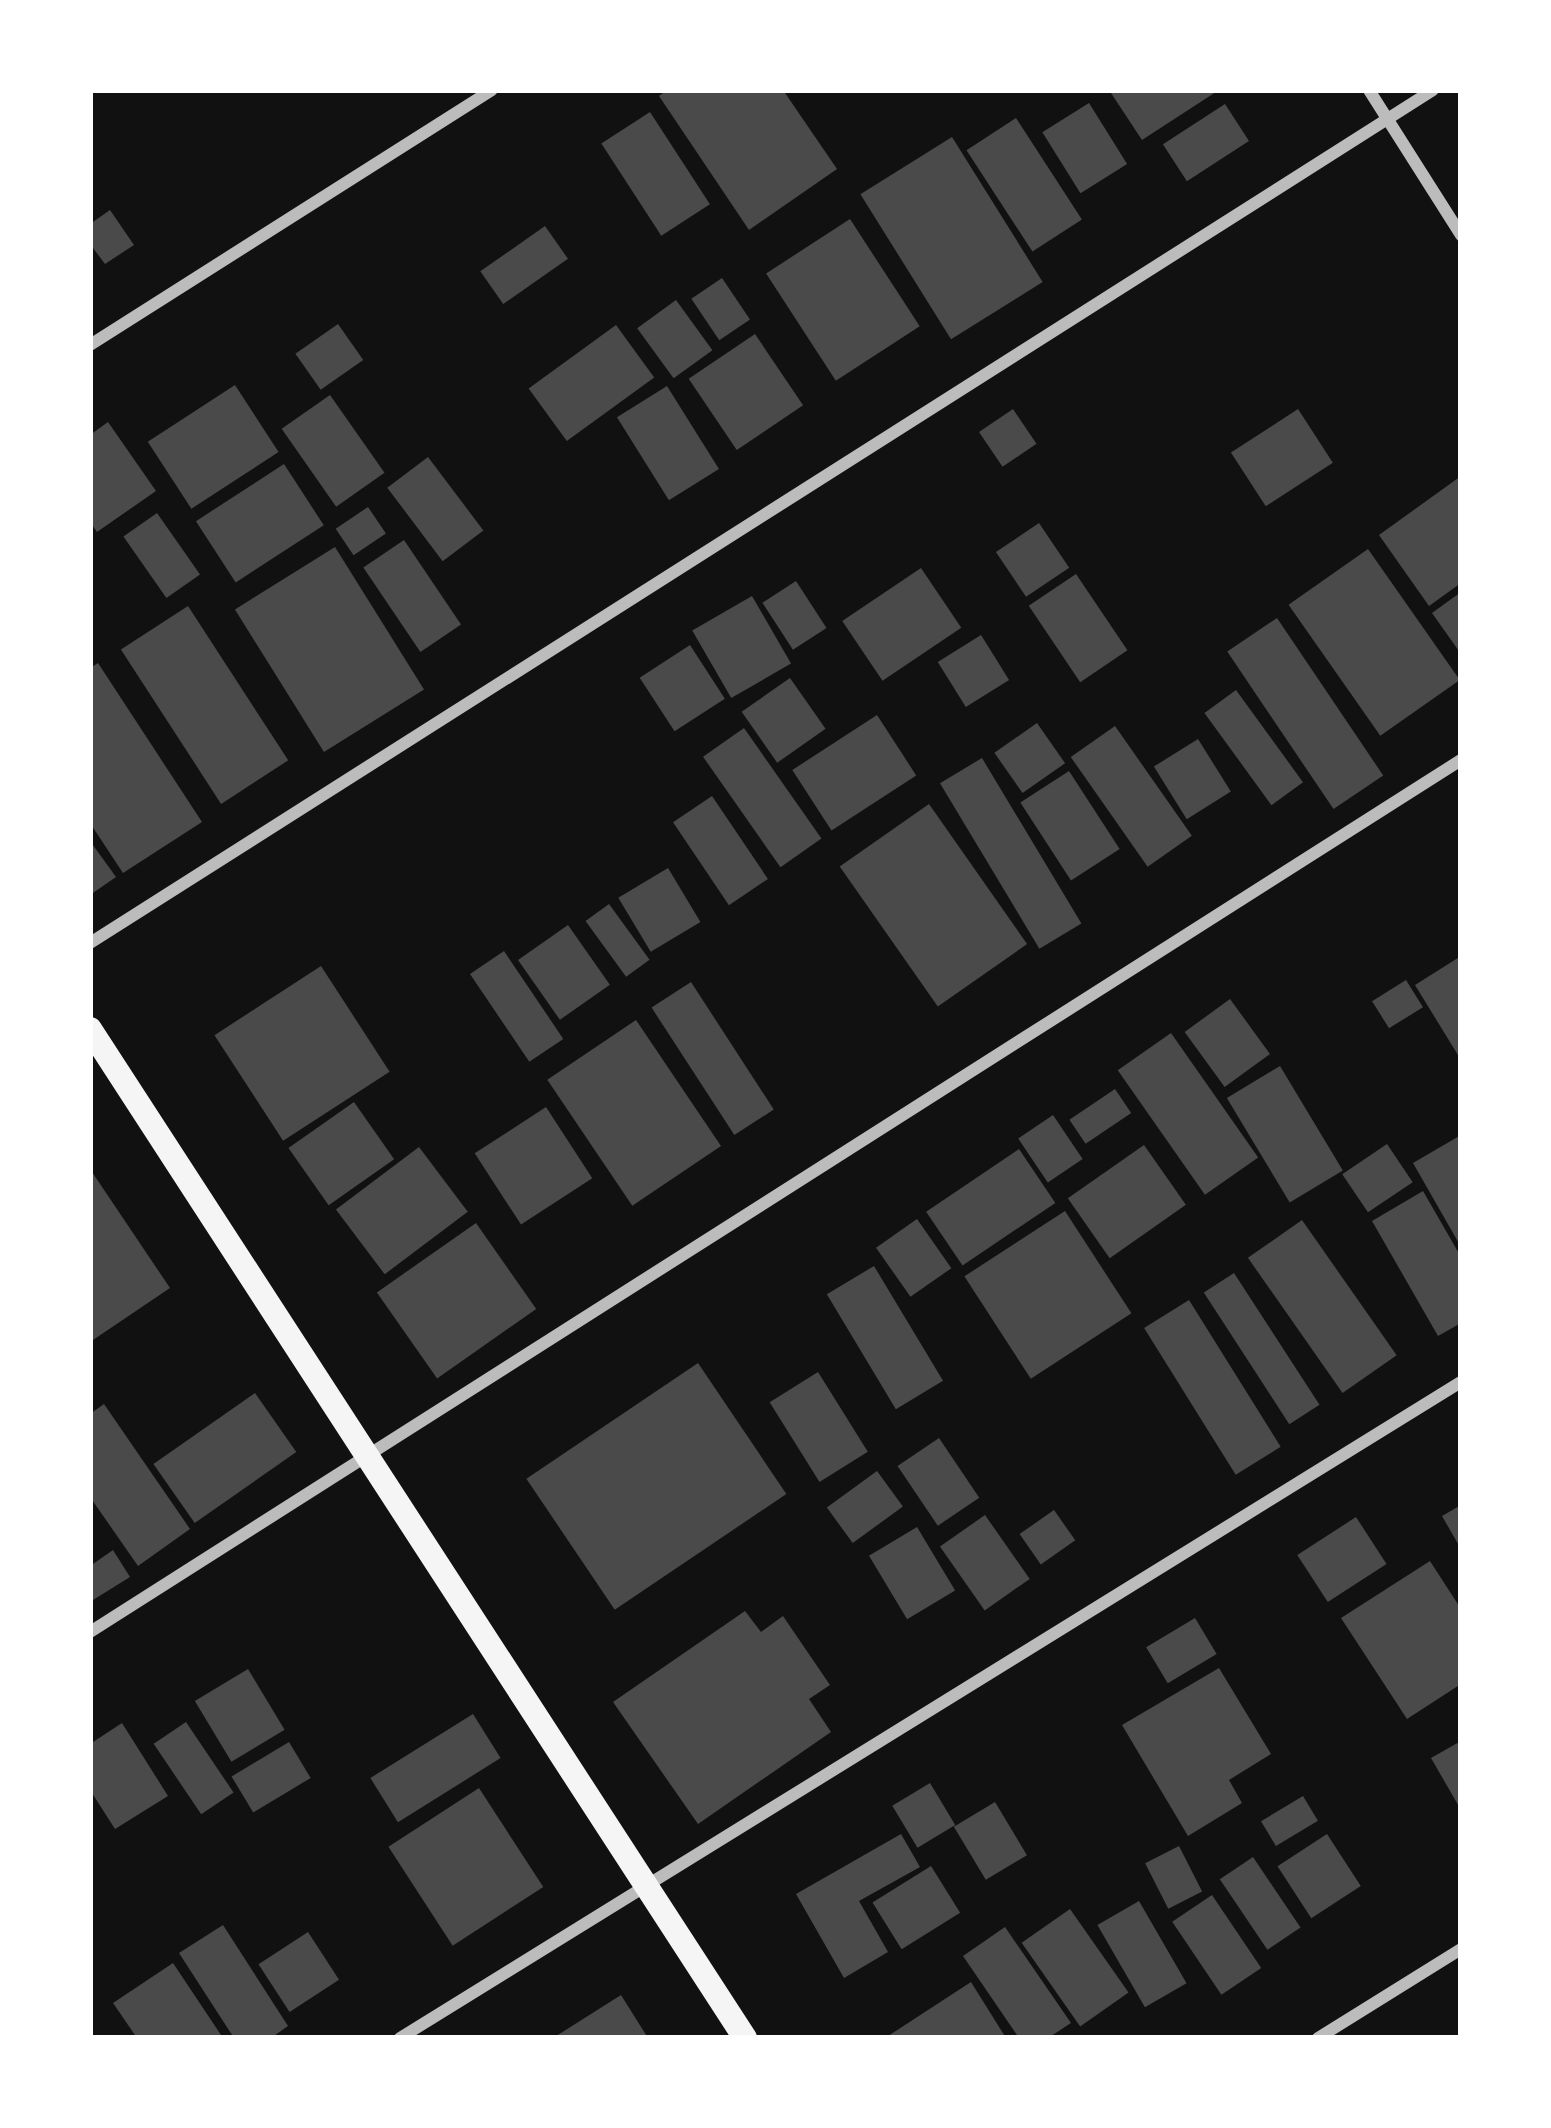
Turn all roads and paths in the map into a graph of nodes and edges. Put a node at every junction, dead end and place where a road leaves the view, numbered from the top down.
1 (492, 90) edge
2 (1369, 90) edge
3 (1433, 90) edge
4 (1386, 117) junction
5 (1461, 235) edge
6 (90, 345) edge
7 (1461, 760) edge
8 (90, 943) edge
9 (90, 1029) edge
10 (1461, 1382) edge
11 (368, 1453) junction
12 (90, 1632) edge
13 (644, 1881) junction
14 (1461, 1949) edge
15 (400, 2038) edge
16 (745, 2038) edge
17 (1318, 2038) edge

1 - 6 street
2 - 4 street
3 - 4 street
4 - 5 street
4 - 8 street
7 - 11 street
9 - 11 main road
10 - 13 street
11 - 12 street
11 - 13 main road
13 - 15 street
13 - 16 main road
14 - 17 street

